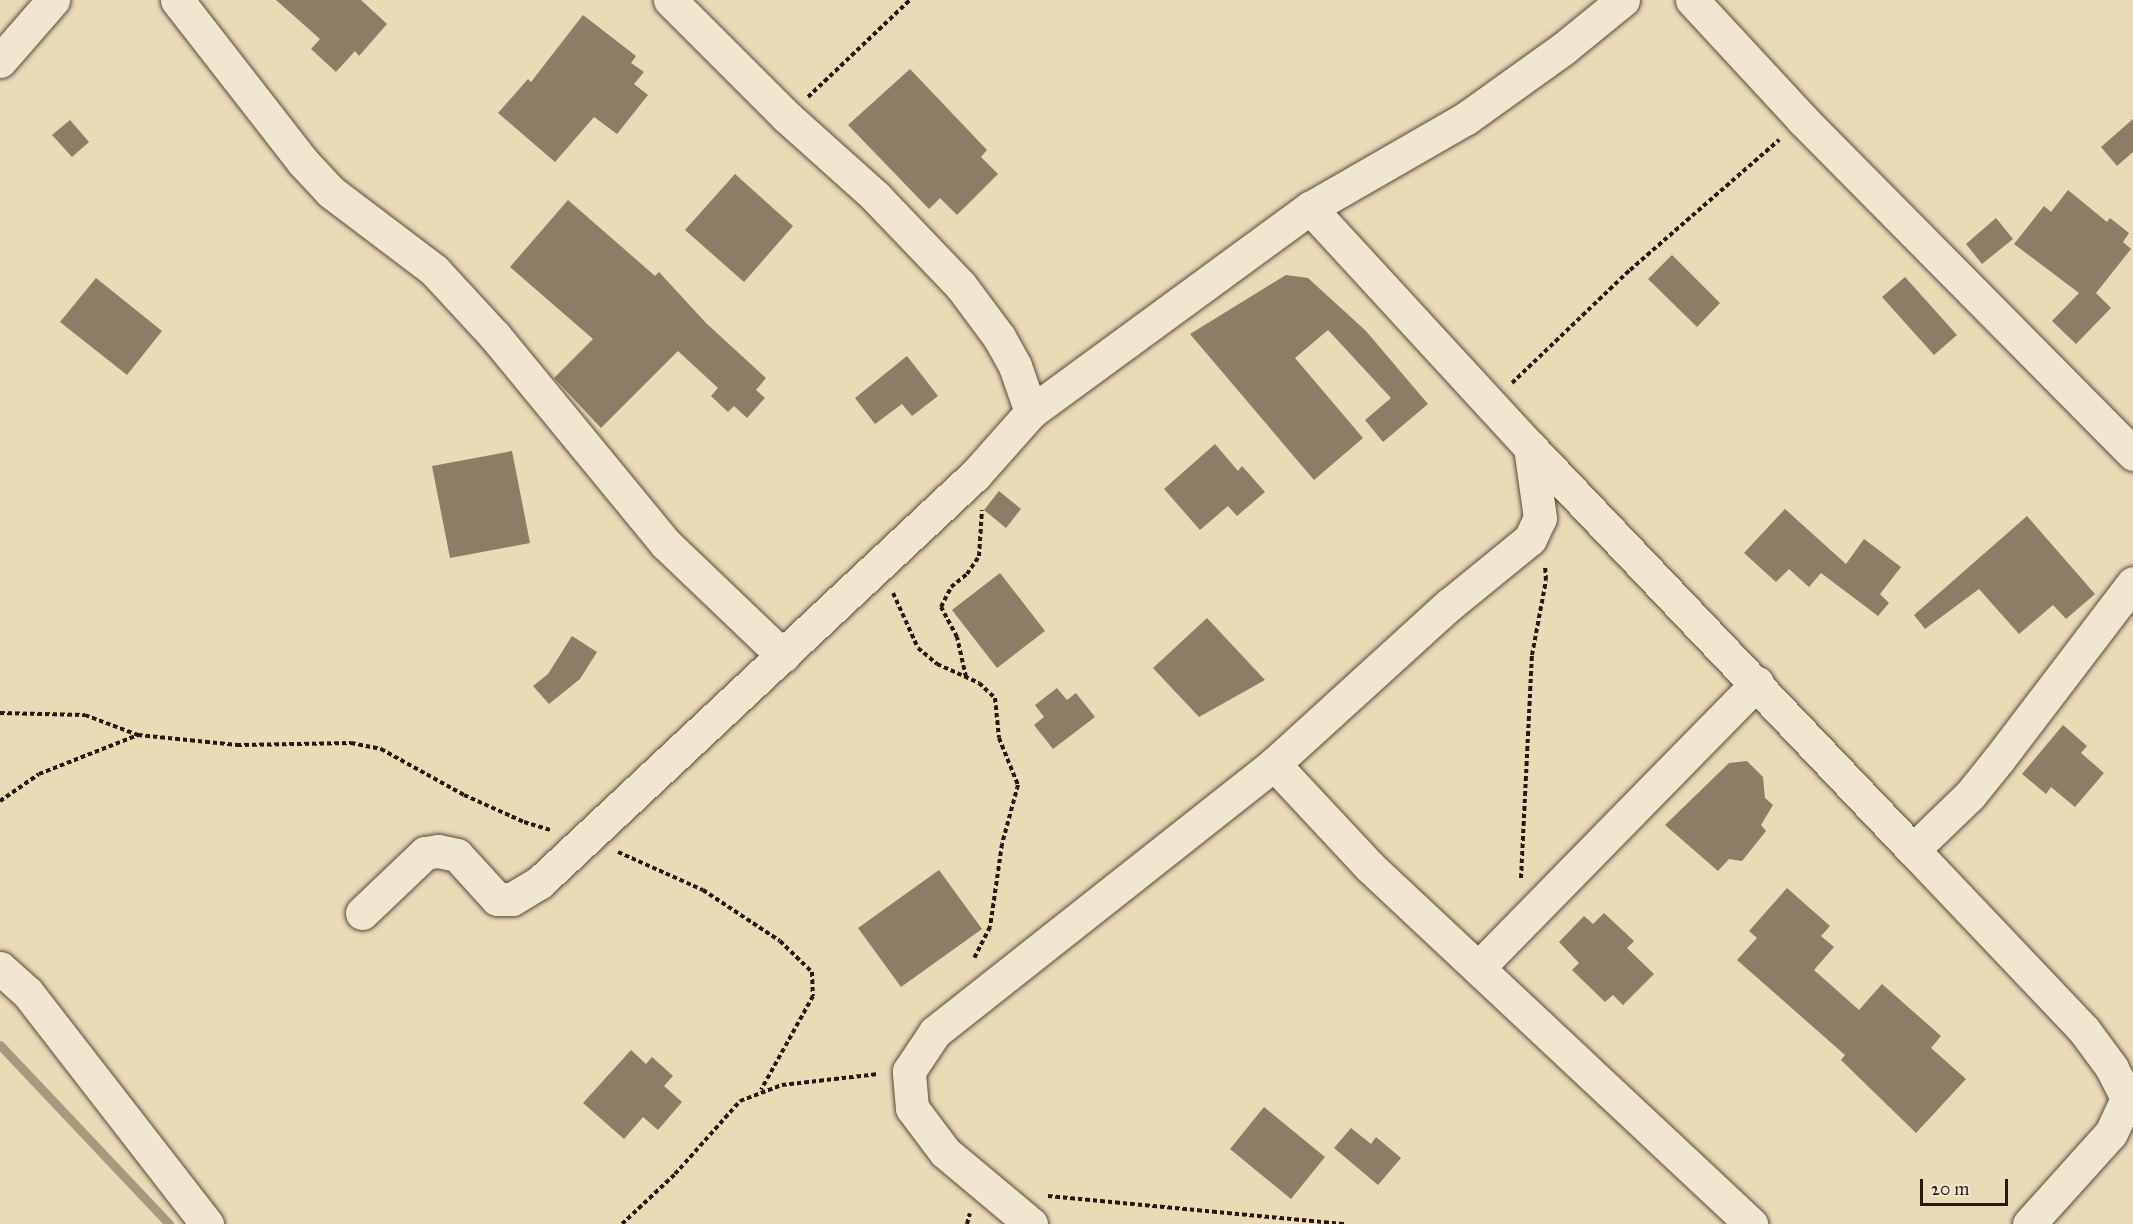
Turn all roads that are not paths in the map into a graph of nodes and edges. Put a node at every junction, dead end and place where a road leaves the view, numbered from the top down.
1 (53, 0) edge
2 (177, 0) edge
3 (670, 0) edge
4 (1623, 0) edge
5 (1692, 0) edge
6 (0, 61) edge
7 (1310, 208) junction
8 (1031, 412) junction
9 (1530, 447) junction
10 (2133, 454) edge
11 (2133, 583) edge
12 (783, 656) junction
13 (1757, 683) junction
14 (1274, 764) junction
15 (1913, 850) junction
16 (362, 913) dead end
17 (0, 968) edge
18 (1478, 968) junction
19 (2130, 1095) edge
20 (207, 1224) edge
21 (1031, 1224) edge
22 (1751, 1224) edge
23 (2029, 1224) edge

1 - 6 street
2 - 12 street
3 - 8 street
4 - 7 street
5 - 10 street
7 - 8 street
7 - 9 street
8 - 12 street
9 - 13 street
9 - 14 street
11 - 15 street
12 - 16 street
13 - 15 street
13 - 18 street
14 - 18 street
14 - 21 street
15 - 19 street
17 - 20 street
18 - 22 street
19 - 23 street

